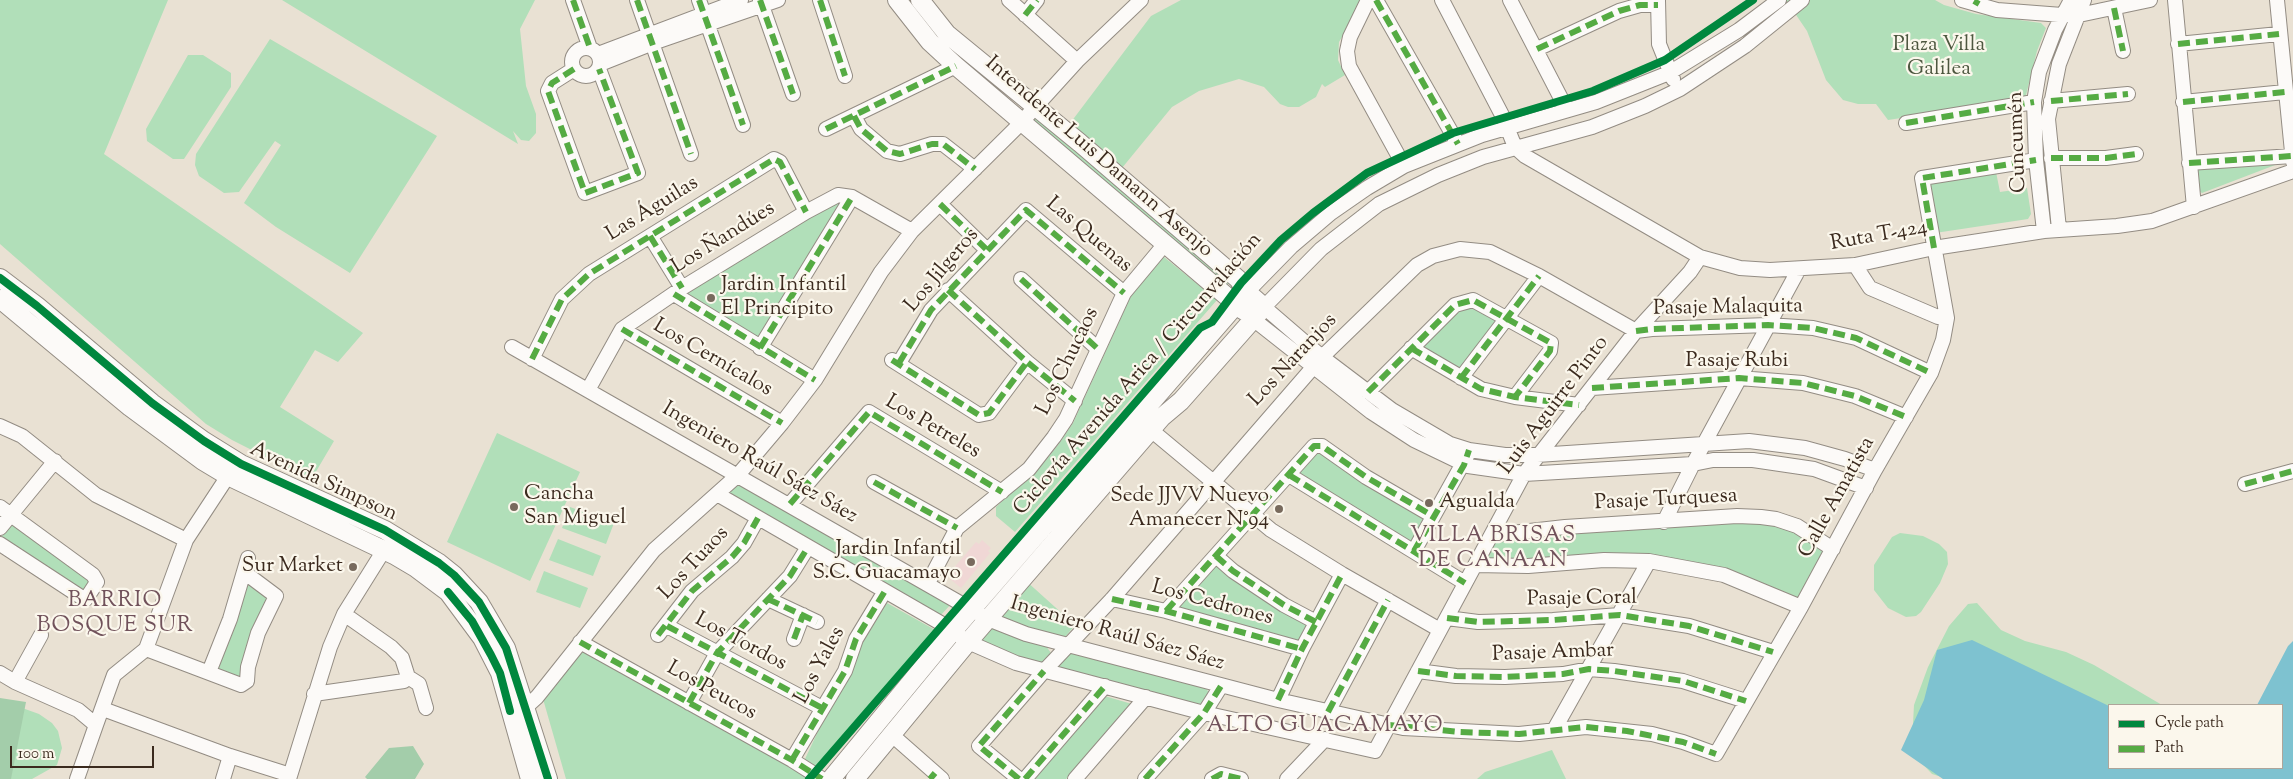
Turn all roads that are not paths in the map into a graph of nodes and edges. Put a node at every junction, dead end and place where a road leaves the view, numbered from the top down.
1 (573, 0) edge
2 (638, 0) edge
3 (741, 0) edge
4 (778, 0) edge
5 (820, 0) edge
6 (897, 0) edge
7 (920, 0) edge
8 (1009, 0) edge
9 (1036, 0) edge
10 (1141, 0) edge
11 (1368, 0) edge
12 (1376, 0) edge
13 (1442, 0) edge
14 (1510, 0) edge
15 (1779, 0) edge
16 (1802, 0) edge
17 (2070, 0) edge
18 (2084, 0) edge
19 (2150, 0) edge
20 (2175, 0) edge
21 (2277, 0) edge
22 (1658, 2) edge
23 (1972, 2) edge
24 (761, 3) edge
25 (2114, 8) junction
26 (704, 13) edge
27 (1025, 15) junction
28 (2062, 15) junction
29 (2079, 15) junction
30 (2279, 34) junction
31 (651, 38) junction
32 (2178, 44) junction
33 (1537, 49) junction
34 (2123, 51) dead end
35 (597, 59) junction
36 (1077, 61) junction
37 (956, 66) junction
38 (574, 69) junction
39 (1669, 73) junction
40 (845, 76) dead end
41 (1680, 89) junction
42 (2285, 92) junction
43 (792, 94) dead end
44 (2128, 94) dead end
45 (2051, 101) junction
46 (2034, 102) junction
47 (2183, 102) junction
48 (1035, 106) junction
49 (1567, 110) junction
50 (854, 116) junction
51 (1022, 121) junction
52 (1906, 123) dead end
53 (743, 125) dead end
54 (1507, 127) junction
55 (826, 129) dead end
56 (1458, 144) junction
57 (1515, 147) junction
58 (691, 154) dead end
59 (2136, 154) dead end
60 (2051, 158) junction
61 (2292, 159) edge
62 (2036, 160) junction
63 (2189, 163) junction
64 (1404, 166) junction
65 (975, 169) junction
66 (2293, 170) edge
67 (852, 197) junction
68 (940, 204) junction
69 (2194, 207) junction
70 (1026, 210) joint
71 (806, 212) junction
72 (2059, 229) junction
73 (2044, 230) junction
74 (912, 231) junction
75 (650, 236) junction
76 (1164, 245) junction
77 (1934, 248) junction
78 (986, 249) junction
79 (1700, 256) junction
80 (1855, 264) junction
81 (1798, 269) junction
82 (1539, 276) junction
83 (0, 278) edge
84 (1021, 279) dead end
85 (948, 290) junction
86 (678, 291) junction
87 (1124, 293) junction
88 (1241, 298) junction
89 (0, 300) edge
90 (1259, 313) junction
91 (1947, 318) junction
92 (1507, 319) junction
93 (1768, 325) junction
94 (622, 329) junction
95 (1636, 331) junction
96 (512, 347) dead end
97 (760, 348) junction
98 (1411, 348) junction
99 (1098, 349) junction
100 (532, 358) junction
101 (1026, 362) junction
102 (1317, 362) junction
103 (1931, 374) junction
104 (1461, 378) junction
105 (1739, 378) junction
106 (815, 380) junction
107 (1592, 388) junction
108 (588, 390) junction
109 (1368, 392) junction
110 (1515, 397) junction
111 (1075, 401) junction
112 (1579, 405) junction
113 (1906, 418) junction
114 (782, 423) junction
115 (0, 426) edge
116 (1151, 430) junction
117 (1704, 442) junction
118 (1469, 450) junction
119 (1537, 455) junction
120 (55, 461) junction
121 (1692, 464) junction
122 (1464, 465) junction
123 (230, 467) junction
124 (1875, 470) junction
125 (2293, 471) edge
126 (1524, 474) junction
127 (738, 475) junction
128 (1289, 475) junction
129 (874, 482) dead end
130 (1212, 482) junction
131 (2245, 484) dead end
132 (1866, 488) junction
133 (1002, 492) junction
134 (718, 494) junction
135 (790, 504) junction
136 (5, 511) edge
137 (1253, 515) junction
138 (1433, 516) junction
139 (758, 518) junction
140 (1664, 522) junction
141 (0, 528) edge
142 (957, 528) junction
143 (1494, 534) junction
144 (186, 540) junction
145 (0, 544) edge
146 (808, 547) junction
147 (1833, 549) junction
148 (384, 550) junction
149 (1414, 551) junction
150 (1216, 556) junction
151 (248, 558) dead end
152 (1649, 561) junction
153 (1475, 565) junction
154 (244, 572) junction
155 (1342, 574) junction
156 (454, 575) junction
157 (928, 583) junction
158 (1466, 583) junction
159 (885, 591) junction
160 (768, 599) junction
161 (1112, 599) junction
162 (1388, 600) junction
163 (1801, 607) junction
164 (972, 609) junction
165 (1166, 611) junction
166 (344, 614) junction
167 (803, 615) junction
168 (1620, 615) junction
169 (988, 619) junction
170 (817, 622) dead end
171 (1316, 622) junction
172 (1443, 624) junction
173 (662, 631) joint
174 (952, 631) junction
175 (42, 634) dead end
176 (794, 639) dead end
177 (580, 642) junction
178 (968, 642) junction
179 (1067, 646) junction
180 (146, 649) junction
181 (1302, 649) junction
182 (1773, 652) junction
183 (717, 653) junction
184 (1589, 669) junction
185 (1044, 670) junction
186 (1418, 671) junction
187 (209, 672) junction
188 (0, 673) edge
189 (408, 677) junction
190 (15, 682) junction
191 (1105, 686) junction
192 (1221, 686) junction
193 (314, 694) junction
194 (1146, 697) junction
195 (1278, 700) junction
196 (1746, 701) junction
197 (689, 703) junction
198 (426, 708) dead end
199 (822, 708) junction
200 (103, 709) junction
201 (518, 709) junction
202 (1328, 712) junction
203 (1204, 713) junction
204 (96, 725) junction
205 (1389, 725) junction
206 (1554, 730) junction
207 (892, 735) junction
208 (1325, 739) junction
209 (1716, 754) joint
210 (230, 756) junction
211 (792, 760) junction
212 (289, 777) edge
213 (936, 777) edge
214 (77, 779) edge
215 (223, 779) edge
216 (530, 779) edge
217 (548, 779) edge
218 (822, 779) edge
219 (831, 779) edge
220 (855, 779) edge
221 (1018, 779) edge
222 (1025, 779) edge
223 (1075, 779) edge
224 (1145, 779) edge
225 (1212, 779) edge
226 (1241, 779) edge
227 (1287, 779) edge

1 - 35 street
2 - 31 street
3 - 26 street
4 - 24 street
5 - 40 street
6 - 37 main road, Intendente Luis Damann Asenjo
7 - 48 main road, Intendente Luis Damann Asenjo
8 - 27 street
9 - 27 street
10 - 36 street
11 - 64 street
12 - 56 street
13 - 54 street
14 - 33 street
15 - 39 street
16 - 41 street
17 - 28 street, Cuncumén
18 - 29 street, Cuncumén
19 - 25 street
20 - 32 street
21 - 30 street
22 - 33 street
22 - 39 street
23 - 28 street
24 - 26 street
24 - 43 street
25 - 29 street
25 - 34 street
26 - 31 street
26 - 53 street
27 - 36 street
28 - 29 street
28 - 46 street, Cuncumén
29 - 45 street, Cuncumén
30 - 32 street
30 - 42 street
31 - 35 street
31 - 58 street
32 - 47 street
33 - 49 street
35 - 38 street
35 - 38 street
35 - 38 street
36 - 48 street
37 - 50 street
37 - 51 main road, Intendente Luis Damann Asenjo
39 - 41 street
39 - 49 street
41 - 57 street
42 - 47 street
42 - 61 street
44 - 45 street
45 - 60 street, Cuncumén
46 - 52 street
46 - 62 street, Cuncumén
47 - 63 street
48 - 51 street
48 - 88 main road, Intendente Luis Damann Asenjo
49 - 54 street
50 - 55 street
50 - 65 street
51 - 65 street
51 - 76 main road, Intendente Luis Damann Asenjo
54 - 56 street
54 - 57 street
56 - 64 street
57 - 79 street, Ruta T-424
57 - 90 street
59 - 60 street
60 - 72 street, Cuncumén
61 - 63 street
62 - 73 street, Cuncumén
62 - 77 street, Calle Amatista
63 - 69 street
64 - 88 street
65 - 68 street
66 - 69 street, Ruta T-424
67 - 71 street, Los Ñandúes
67 - 74 street
67 - 97 street
68 - 74 street
68 - 78 street
69 - 72 street, Ruta T-424
70 - 78 street, Los Jilgeros
70 - 87 street, Las Quenas
71 - 75 street, Las Águilas
71 - 86 street, Los Ñandúes
72 - 73 street, Ruta T-424
73 - 77 street, Ruta T-424
74 - 106 street
75 - 86 street
75 - 100 street, Las Águilas
76 - 87 street, Los Chucaos
76 - 88 main road, Intendente Luis Damann Asenjo
77 - 80 street, Ruta T-424
77 - 91 street, Calle Amatista
78 - 85 street, Los Jilgeros
79 - 81 street, Ruta T-424
79 - 95 street, Luis Aguirre Pinto
80 - 81 street, Ruta T-424
80 - 91 street
81 - 93 street
82 - 92 street
82 - 95 street, Los Naranjos
82 - 102 street, Los Naranjos
83 - 123 main road, Avenida Simpson
84 - 99 street
85 - 101 street
85 - 101 street, Los Jilgeros
86 - 94 street, Los Ñandúes
86 - 97 street
87 - 99 street, Los Chucaos
88 - 90 main road, Intendente Luis Damann Asenjo
88 - 164 main road
89 - 123 main road, Avenida Simpson
90 - 102 street, Intendente Luis Damann Asenjo
90 - 116 main road
91 - 103 street, Calle Amatista
92 - 98 street
92 - 104 street
92 - 110 street
93 - 95 street, Pasaje Malaquita
93 - 103 street, Pasaje Malaquita
93 - 105 street
94 - 108 street, Los Ñandúes
94 - 114 street, Los Cernícalos
95 - 107 street, Luis Aguirre Pinto
96 - 100 street, Ingeniero Raúl Sáez Sáez
97 - 106 street
98 - 104 street
98 - 109 street
99 - 111 street, Los Chucaos
100 - 108 street, Ingeniero Raúl Sáez Sáez
101 - 111 street
102 - 109 street, Intendente Luis Damann Asenjo
102 - 122 street, Intendente Luis Damann Asenjo
102 - 130 street, Los Naranjos
103 - 113 street, Calle Amatista
104 - 110 street
105 - 107 street, Pasaje Rubi
105 - 113 street, Pasaje Rubi
105 - 117 street
106 - 114 street
107 - 112 street, Luis Aguirre Pinto
108 - 127 street, Ingeniero Raúl Sáez Sáez
109 - 118 street, Intendente Luis Damann Asenjo
110 - 112 street
111 - 133 street, Los Chucaos
112 - 119 street, Luis Aguirre Pinto
113 - 124 street, Calle Amatista
114 - 127 street
115 - 120 street
116 - 130 street
116 - 169 main road
117 - 119 street, Intendente Luis Damann Asenjo
117 - 121 street
117 - 124 street, Intendente Luis Damann Asenjo
118 - 119 street, Intendente Luis Damann Asenjo
118 - 122 street
119 - 126 street, Luis Aguirre Pinto
120 - 136 street
120 - 144 street
121 - 126 street, Intendente Luis Damann Asenjo
121 - 132 street, Intendente Luis Damann Asenjo
121 - 140 street
122 - 126 street, Intendente Luis Damann Asenjo
122 - 138 street
123 - 144 street
123 - 148 main road, Avenida Simpson
123 - 156 main road, Avenida Simpson
124 - 132 street, Calle Amatista
125 - 131 street
126 - 143 street, Luis Aguirre Pinto
127 - 134 street
127 - 135 street, Ingeniero Raúl Sáez Sáez
128 - 137 street
128 - 138 street
128 - 149 street
129 - 142 street
130 - 137 street
130 - 161 street, Los Naranjos
132 - 147 street, Calle Amatista
133 - 135 street, Los Petreles
133 - 142 street, Los Chucaos
134 - 139 street
134 - 177 street
135 - 157 street, Ingeniero Raúl Sáez Sáez
136 - 141 street
136 - 145 street
137 - 150 street
137 - 155 street
138 - 149 street
139 - 146 street
139 - 173 street, Los Tuaos
140 - 143 street, Pasaje Turquesa
140 - 147 street, Pasaje Turquesa
142 - 157 street, Los Chucaos
143 - 153 street, Luis Aguirre Pinto
144 - 180 street
146 - 159 street
146 - 160 street
147 - 163 street, Calle Amatista
148 - 156 main road
148 - 166 street
148 - 201 main road, Avenida Simpson
149 - 158 street
150 - 165 street
150 - 171 street
151 - 154 street
152 - 153 street
152 - 163 street
152 - 168 street
153 - 158 street, Luis Aguirre Pinto
154 - 187 street
154 - 187 street
155 - 162 street
155 - 171 street
156 - 201 main road, Avenida Simpson
157 - 164 street, Ingeniero Raúl Sáez Sáez
158 - 172 street, Luis Aguirre Pinto
159 - 174 street
159 - 199 street, Los Yales
160 - 167 street
160 - 183 street
161 - 165 street, Los Cedrones
161 - 179 street, Los Naranjos
162 - 172 street
162 - 202 street
163 - 182 street, Calle Amatista
164 - 169 street, Ingeniero Raúl Sáez Sáez
164 - 174 main road
165 - 181 street, Los Cedrones
166 - 189 street
166 - 193 street
167 - 170 street
167 - 176 street
168 - 172 street, Pasaje Coral
168 - 182 street, Pasaje Coral
168 - 184 street
169 - 178 main road
169 - 179 street, Ingeniero Raúl Sáez Sáez
171 - 181 street
172 - 186 street, Luis Aguirre Pinto
173 - 183 street, Los Tordos
174 - 178 street
174 - 219 main road
175 - 190 street
177 - 197 street, Los Peucos
177 - 201 street
178 - 185 street
178 - 207 main road
179 - 185 street, Los Naranjos
179 - 192 street, Ingeniero Raúl Sáez Sáez
180 - 187 street
180 - 200 street
181 - 195 street
182 - 196 street, Calle Amatista
183 - 197 street
183 - 199 street, Los Tordos
184 - 186 street, Pasaje Ambar
184 - 196 street, Pasaje Ambar
184 - 206 street
185 - 191 street
185 - 221 street, Los Naranjos
186 - 205 street, Luis Aguirre Pinto
188 - 190 street
189 - 193 street
189 - 198 street
190 - 204 street
191 - 194 street
191 - 222 street
192 - 195 street, Ingeniero Raúl Sáez Sáez
192 - 203 street
193 - 212 street
194 - 203 street
194 - 223 street
195 - 202 street, Ingeniero Raúl Sáez Sáez
196 - 209 street, Calle Amatista
197 - 211 street, Los Peucos
199 - 211 street, Los Yales
200 - 204 street
200 - 210 street
201 - 216 main road, Avenida Simpson
201 - 217 main road, Avenida Simpson
202 - 205 street, Ingeniero Raúl Sáez Sáez
203 - 208 street
203 - 224 street
204 - 214 street
205 - 206 street, Ingeniero Raúl Sáez Sáez
205 - 208 street, Luis Aguirre Pinto
206 - 209 street, Ingeniero Raúl Sáez Sáez
207 - 213 street
207 - 220 main road
208 - 227 street
210 - 212 street
210 - 215 street
211 - 218 street, Los Peucos
225 - 226 street

